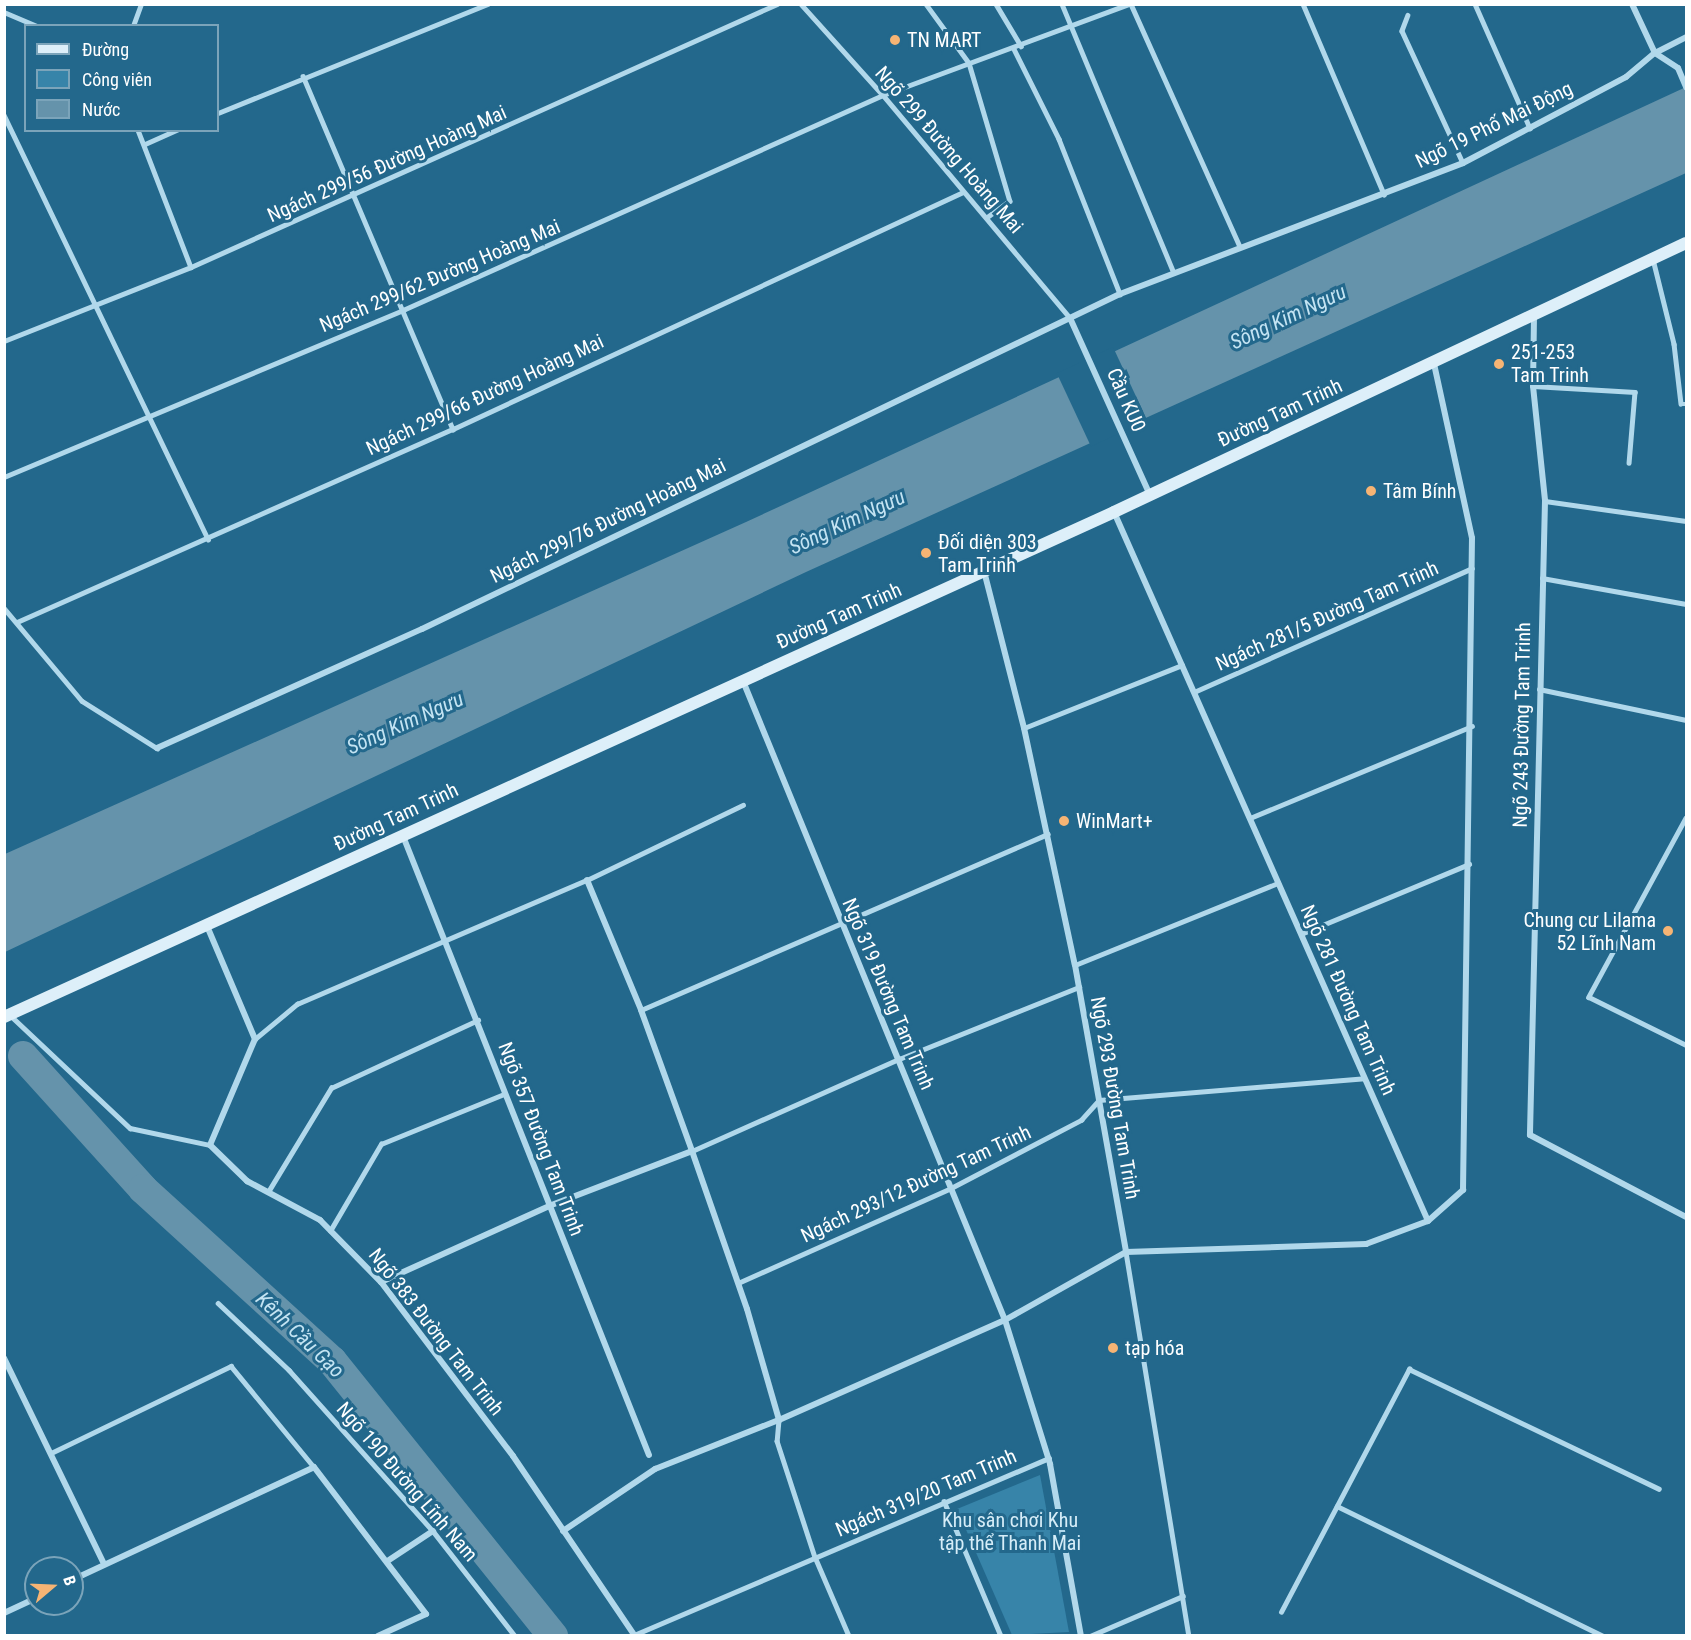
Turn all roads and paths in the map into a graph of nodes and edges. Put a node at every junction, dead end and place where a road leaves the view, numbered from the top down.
1 (141, 4) edge
2 (488, 4) edge
3 (777, 4) edge
4 (801, 4) edge
5 (926, 4) edge
6 (996, 4) edge
7 (1062, 4) edge
8 (1130, 4) edge
9 (1303, 4) edge
10 (1475, 4) edge
11 (1632, 4) edge
12 (4, 12) edge
13 (1408, 15) dead end
14 (32, 24) edge
15 (134, 24) edge
16 (1074, 27) junction
17 (1686, 36) edge
18 (1021, 46) junction
19 (1014, 49) junction
20 (1655, 53) junction
21 (969, 63) junction
22 (303, 76) junction
23 (1685, 84) edge
24 (883, 95) junction
25 (219, 113) edge
26 (4, 115) edge
27 (1531, 129) junction
28 (139, 132) edge
29 (172, 132) edge
30 (145, 144) junction
31 (1463, 163) junction
32 (963, 192) junction
33 (1384, 194) junction
34 (353, 196) junction
35 (988, 217) junction
36 (1686, 243) edge
37 (1240, 247) junction
38 (1653, 259) junction
39 (191, 267) junction
40 (1173, 273) junction
41 (1120, 294) junction
42 (97, 303) junction
43 (403, 310) junction
44 (1534, 316) junction
45 (1070, 318) junction
46 (4, 341) edge
47 (1434, 363) junction
48 (1533, 386) junction
49 (1686, 404) edge
50 (149, 415) junction
51 (453, 429) junction
52 (1629, 463) dead end
53 (4, 477) edge
54 (1150, 495) junction
55 (1545, 501) junction
56 (1114, 512) junction
57 (1686, 521) edge
58 (208, 539) junction
59 (1472, 568) junction
60 (984, 571) junction
61 (1542, 578) junction
62 (1686, 604) edge
63 (4, 608) edge
64 (17, 622) junction
65 (1182, 665) junction
66 (743, 681) junction
67 (1539, 689) junction
68 (1194, 692) junction
69 (1686, 720) edge
70 (1472, 726) junction
71 (1024, 729) junction
72 (158, 748) joint
73 (743, 805) dead end
74 (1250, 818) junction
75 (1686, 818) edge
76 (1047, 834) junction
77 (403, 835) junction
78 (1469, 864) junction
79 (587, 880) junction
80 (1278, 883) junction
81 (840, 924) junction
82 (207, 926) junction
83 (1301, 934) junction
84 (447, 939) junction
85 (1074, 966) junction
86 (1079, 987) junction
87 (641, 1010) junction
88 (7, 1016) edge
89 (478, 1020) junction
90 (255, 1039) junction
91 (1686, 1045) edge
92 (899, 1059) junction
93 (1364, 1078) junction
94 (504, 1094) junction
95 (1099, 1100) junction
96 (210, 1145) junction
97 (692, 1151) junction
98 (951, 1188) junction
99 (268, 1192) junction
100 (549, 1206) junction
101 (1686, 1217) edge
102 (1428, 1221) junction
103 (330, 1231) junction
104 (1126, 1252) junction
105 (381, 1282) junction
106 (738, 1283) junction
107 (218, 1303) dead end
108 (1005, 1320) junction
109 (4, 1358) edge
110 (779, 1420) junction
111 (51, 1453) junction
112 (649, 1455) dead end
113 (1049, 1458) junction
114 (314, 1467) junction
115 (1659, 1488) dead end
116 (944, 1501) junction
117 (1336, 1506) junction
118 (432, 1531) junction
119 (563, 1531) junction
120 (815, 1557) junction
121 (388, 1560) junction
122 (104, 1564) junction
123 (84, 1574) edge
124 (1184, 1596) junction
125 (24, 1604) edge
126 (1281, 1612) dead end
127 (4, 1613) edge
128 (378, 1635) edge
129 (515, 1635) edge
130 (635, 1635) edge
131 (849, 1635) edge
132 (1001, 1635) edge
133 (1081, 1635) edge
134 (1090, 1635) edge
135 (1189, 1635) edge
136 (1604, 1635) edge

1 - 15 lane
2 - 22 lane
3 - 34 lane, Ngách 299/56 Đường Hoàng Mai
4 - 24 lane, Ngõ 299 Đường Hoàng Mai
5 - 21 lane
6 - 18 lane
7 - 16 lane
8 - 16 lane, Ngách 299/62 Đường Hoàng Mai
8 - 37 lane
9 - 33 lane
10 - 27 lane
11 - 20 street
12 - 14 lane
13 - 31 lane
16 - 18 lane, Ngách 299/62 Đường Hoàng Mai
16 - 40 lane
17 - 20 street, Ngõ 19 Phố Mai Động
18 - 19 lane, Ngách 299/62 Đường Hoàng Mai
19 - 21 lane, Ngách 299/62 Đường Hoàng Mai
19 - 41 lane
20 - 23 street
20 - 27 street, Ngõ 19 Phố Mai Động
21 - 24 lane, Ngách 299/62 Đường Hoàng Mai
21 - 35 lane
22 - 25 lane
22 - 34 lane
24 - 32 lane, Ngõ 299 Đường Hoàng Mai
24 - 43 lane, Ngách 299/62 Đường Hoàng Mai
26 - 42 lane
27 - 31 street, Ngõ 19 Phố Mai Động
28 - 30 lane
29 - 30 lane
30 - 39 lane
31 - 33 street, Ngõ 19 Phố Mai Động
32 - 35 lane, Ngõ 299 Đường Hoàng Mai
32 - 51 lane, Ngách 299/66 Đường Hoàng Mai
33 - 37 street, Ngõ 19 Phố Mai Động
34 - 39 lane, Ngách 299/56 Đường Hoàng Mai
34 - 43 lane
35 - 45 lane, Ngõ 299 Đường Hoàng Mai
36 - 38 main road, Đường Tam Trinh
37 - 40 street, Ngõ 19 Phố Mai Động
38 - 44 main road, Đường Tam Trinh
38 - 49 lane
39 - 42 lane, Ngách 299/56 Đường Hoàng Mai
40 - 41 street, Ngách 299/76 Đường Hoàng Mai
41 - 45 street, Ngách 299/76 Đường Hoàng Mai
42 - 46 lane, Ngách 299/56 Đường Hoàng Mai
42 - 50 lane
43 - 50 lane, Ngách 299/62 Đường Hoàng Mai
43 - 51 lane
44 - 47 main road, Đường Tam Trinh
44 - 48 street, Ngõ 243 Đường Tam Trinh
45 - 54 street, Cầu KU0
45 - 72 street, Ngách 299/76 Đường Hoàng Mai
47 - 54 main road, Đường Tam Trinh
47 - 59 street
48 - 52 lane
48 - 55 street, Ngõ 243 Đường Tam Trinh
50 - 53 lane, Ngách 299/62 Đường Hoàng Mai
50 - 58 lane
51 - 58 lane, Ngách 299/66 Đường Hoàng Mai
54 - 56 main road, Đường Tam Trinh
55 - 57 lane
55 - 61 street, Ngõ 243 Đường Tam Trinh
56 - 60 main road, Đường Tam Trinh
56 - 65 street, Ngõ 281 Đường Tam Trinh
58 - 64 lane, Ngách 299/66 Đường Hoàng Mai
59 - 68 lane, Ngách 281/5 Đường Tam Trinh
59 - 70 street
60 - 66 main road, Đường Tam Trinh
60 - 71 street, Ngõ 293 Đường Tam Trinh
61 - 62 lane
61 - 67 street, Ngõ 243 Đường Tam Trinh
63 - 64 lane
64 - 72 lane
65 - 68 street, Ngõ 281 Đường Tam Trinh
65 - 71 lane
66 - 77 main road, Đường Tam Trinh
66 - 81 street, Ngõ 319 Đường Tam Trinh
67 - 69 lane
67 - 101 street, Ngõ 243 Đường Tam Trinh
68 - 74 street, Ngõ 281 Đường Tam Trinh
70 - 74 lane
70 - 78 street
71 - 76 street, Ngõ 293 Đường Tam Trinh
73 - 79 lane
74 - 80 street, Ngõ 281 Đường Tam Trinh
75 - 91 lane
76 - 81 lane
76 - 85 street, Ngõ 293 Đường Tam Trinh
77 - 82 main road, Đường Tam Trinh
77 - 84 street, Ngõ 357 Đường Tam Trinh
78 - 83 lane
78 - 102 street
79 - 84 lane
79 - 87 street
80 - 83 street, Ngõ 281 Đường Tam Trinh
80 - 85 lane
81 - 87 lane
81 - 92 street, Ngõ 319 Đường Tam Trinh
82 - 88 main road, Đường Tam Trinh
82 - 90 street
83 - 93 street, Ngõ 281 Đường Tam Trinh
84 - 89 street, Ngõ 357 Đường Tam Trinh
84 - 90 lane
85 - 86 street, Ngõ 293 Đường Tam Trinh
86 - 92 lane
86 - 95 street, Ngõ 293 Đường Tam Trinh
87 - 97 street
88 - 96 lane
89 - 94 street, Ngõ 357 Đường Tam Trinh
89 - 99 lane
90 - 96 street
92 - 97 lane
92 - 98 street, Ngõ 319 Đường Tam Trinh
93 - 95 lane
93 - 102 street, Ngõ 281 Đường Tam Trinh
94 - 100 street, Ngõ 357 Đường Tam Trinh
94 - 103 lane
95 - 98 lane, Ngách 293/12 Đường Tam Trinh
95 - 104 street, Ngõ 293 Đường Tam Trinh
96 - 99 street, Ngõ 383 Đường Tam Trinh
97 - 100 street
97 - 106 street
98 - 106 lane, Ngách 293/12 Đường Tam Trinh
98 - 108 street, Ngõ 319 Đường Tam Trinh
99 - 103 street, Ngõ 383 Đường Tam Trinh
100 - 105 street
100 - 112 street, Ngõ 357 Đường Tam Trinh
102 - 104 street
103 - 105 street, Ngõ 383 Đường Tam Trinh
104 - 108 street
104 - 124 lane, Ngõ 293 Đường Tam Trinh
105 - 119 street, Ngõ 383 Đường Tam Trinh
106 - 110 street
107 - 118 lane, Ngõ 190 Đường Lĩnh Nam
108 - 110 street
108 - 113 street, Ngõ 319 Đường Tam Trinh
109 - 111 street
110 - 119 street
110 - 120 lane
111 - 114 lane
111 - 122 street
113 - 116 lane, Ngách 319/20 Tam Trinh
113 - 133 street, Ngõ 319 Đường Tam Trinh
114 - 121 street
114 - 122 street
115 - 117 lane
116 - 120 lane, Ngách 319/20 Tam Trinh
116 - 132 lane
117 - 126 lane
117 - 136 lane
118 - 121 street
118 - 129 lane, Ngõ 190 Đường Lĩnh Nam
119 - 130 street, Ngõ 383 Đường Tam Trinh
120 - 130 lane, Ngách 319/20 Tam Trinh
120 - 131 lane
121 - 128 street
122 - 123 street
124 - 134 lane
124 - 135 lane, Ngõ 293 Đường Tam Trinh
125 - 127 street

